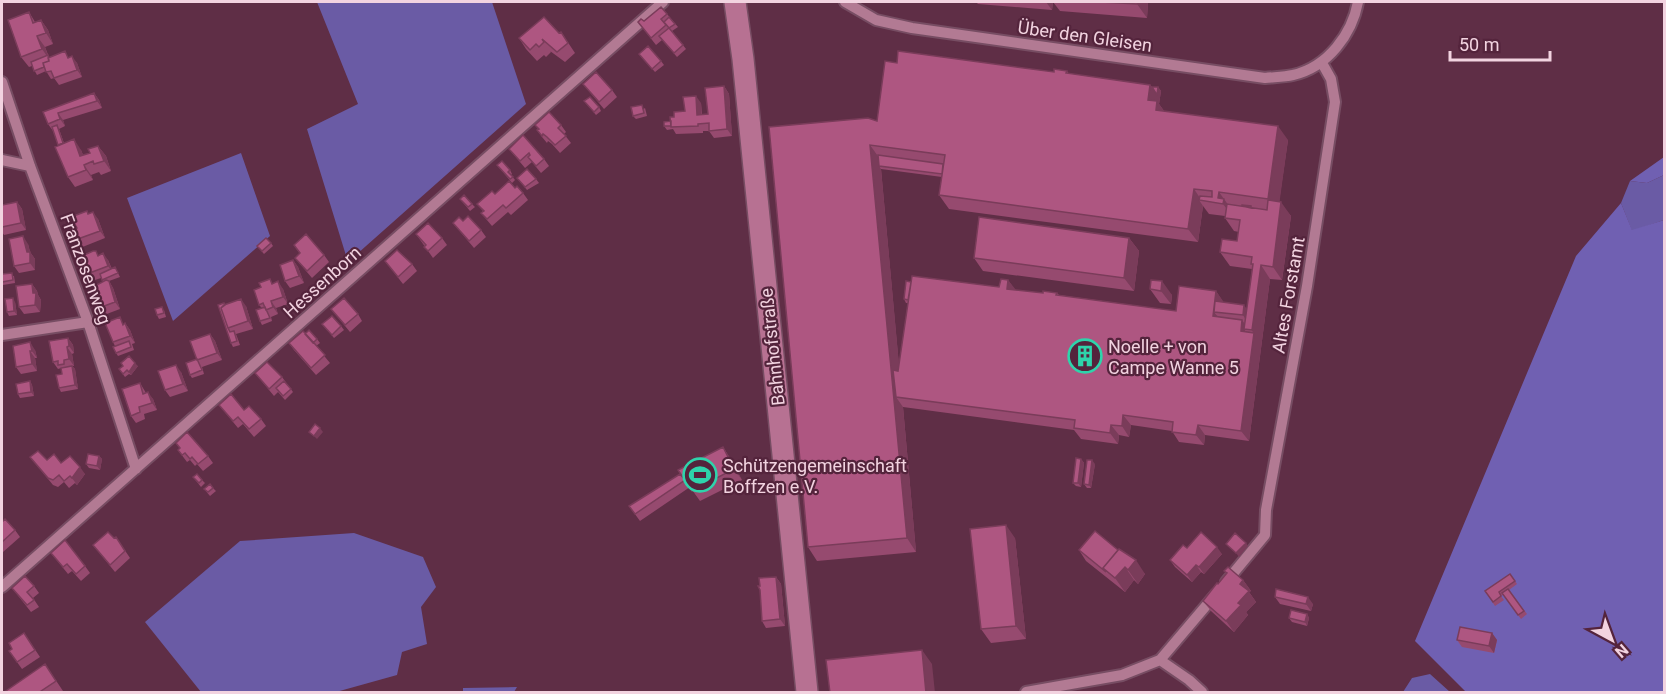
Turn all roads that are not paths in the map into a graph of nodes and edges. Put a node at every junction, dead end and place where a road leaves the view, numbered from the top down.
1 (663, 2) edge
2 (735, 2) edge
3 (845, 2) edge
4 (1358, 2) edge
5 (1322, 63) junction
6 (2, 82) edge
7 (2, 160) edge
8 (30, 166) junction
9 (88, 322) junction
10 (2, 335) edge
11 (136, 469) junction
12 (2, 587) edge
13 (1160, 660) junction
14 (807, 693) edge
15 (1026, 693) edge
16 (1202, 693) edge

1 - 11 street, Hessenborn
2 - 14 main road, Bahnhofstraße
3 - 5 street, Über den Gleisen
4 - 5 street
5 - 13 street, Altes Forstamt
6 - 8 street, Franzosenweg
7 - 8 street
8 - 9 street, Franzosenweg
9 - 10 street
9 - 11 street, Franzosenweg
11 - 12 street, Hessenborn
13 - 15 street
13 - 16 street

